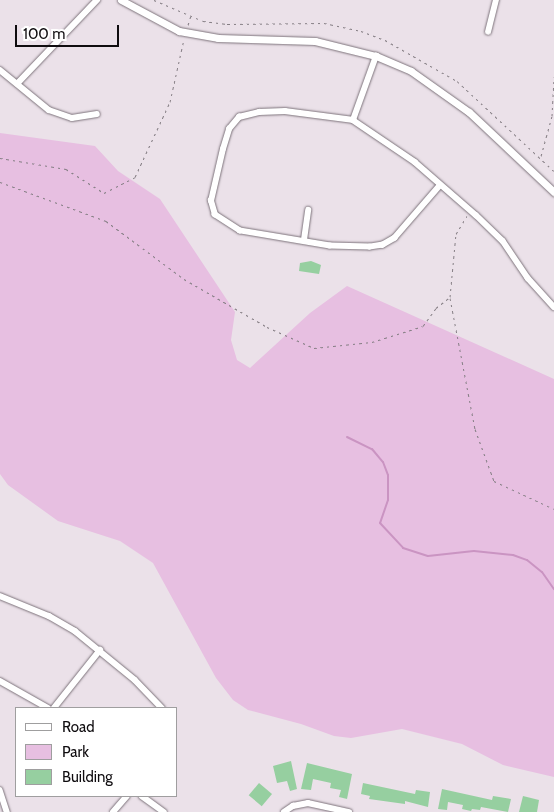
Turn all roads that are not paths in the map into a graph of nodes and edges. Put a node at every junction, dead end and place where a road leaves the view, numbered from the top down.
1 (97, 0) edge
2 (121, 0) edge
3 (496, 0) edge
4 (488, 32) dead end
5 (376, 56) junction
6 (0, 70) edge
7 (17, 84) junction
8 (97, 114) dead end
9 (353, 120) junction
10 (440, 186) junction
11 (554, 192) edge
12 (308, 210) dead end
13 (304, 240) junction
14 (554, 307) edge
15 (0, 596) edge
16 (100, 650) junction
17 (0, 681) edge
18 (46, 707) edge
19 (55, 707) edge
20 (161, 707) edge
21 (0, 790) edge
22 (126, 797) edge
23 (143, 797) edge
24 (7, 812) edge
25 (113, 812) edge
26 (164, 812) edge
27 (284, 812) edge
28 (349, 812) edge

1 - 7 street
2 - 5 street
3 - 4 street
5 - 9 street
5 - 11 street
6 - 7 street
7 - 8 street
9 - 10 street
9 - 13 street
10 - 13 street
10 - 14 street
12 - 13 street
15 - 16 street
16 - 19 street
16 - 20 street
17 - 18 street
21 - 24 street
22 - 25 street
23 - 26 street
27 - 28 street

